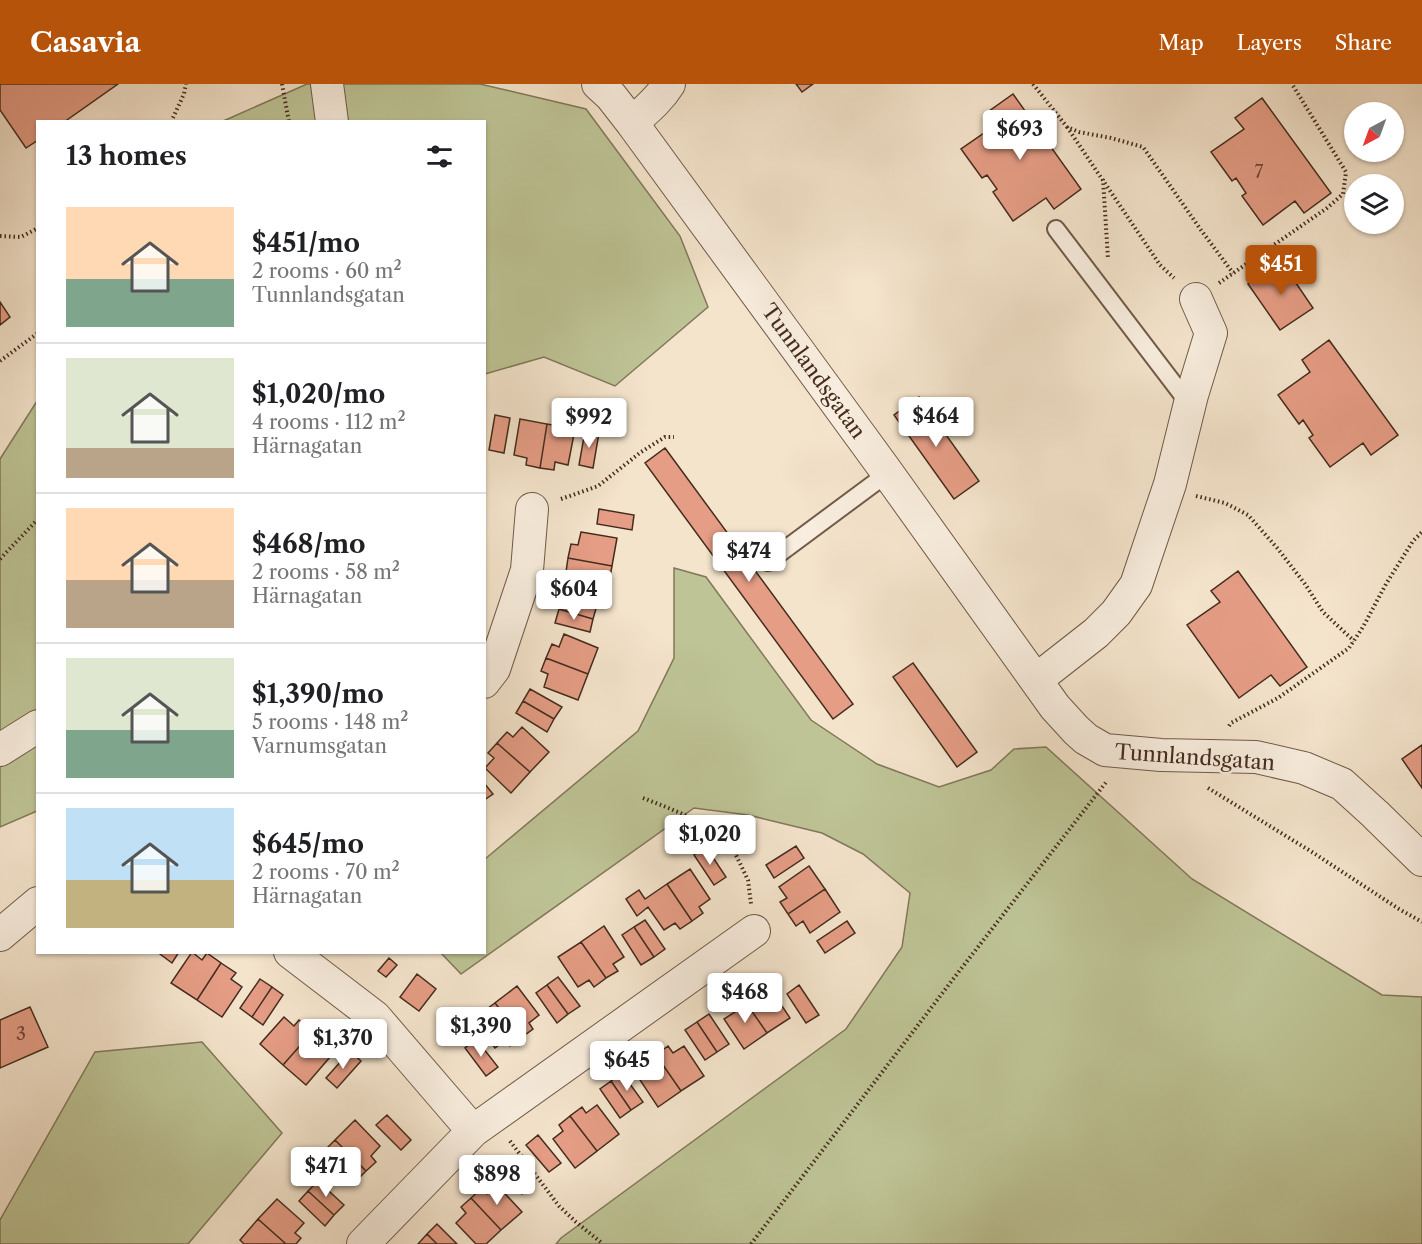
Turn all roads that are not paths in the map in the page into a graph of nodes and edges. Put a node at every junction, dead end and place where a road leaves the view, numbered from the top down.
1 (327, 84) edge
2 (598, 84) edge
3 (669, 84) edge
4 (332, 120) edge
5 (632, 123) junction
6 (1056, 229) dead end
7 (1196, 299) road end
8 (1190, 405) junction
9 (888, 473) junction
10 (532, 509) road end
11 (768, 562) dead end
12 (486, 679) edge
13 (1036, 680) junction
14 (36, 727) edge
15 (0, 750) edge
16 (1422, 860) edge
17 (36, 905) edge
18 (754, 931) road end
19 (0, 935) edge
20 (293, 954) edge
21 (482, 1124) junction
22 (363, 1244) edge

1 - 4 street
2 - 5 street, Tunnlandsgatan
3 - 5 street
5 - 9 street, Tunnlandsgatan
6 - 8 lane
7 - 8 street
8 - 13 street
9 - 11 lane
9 - 13 street, Tunnlandsgatan
10 - 12 street
13 - 16 street, Tunnlandsgatan
14 - 15 street
17 - 19 street
18 - 21 street
20 - 21 street
21 - 22 street

